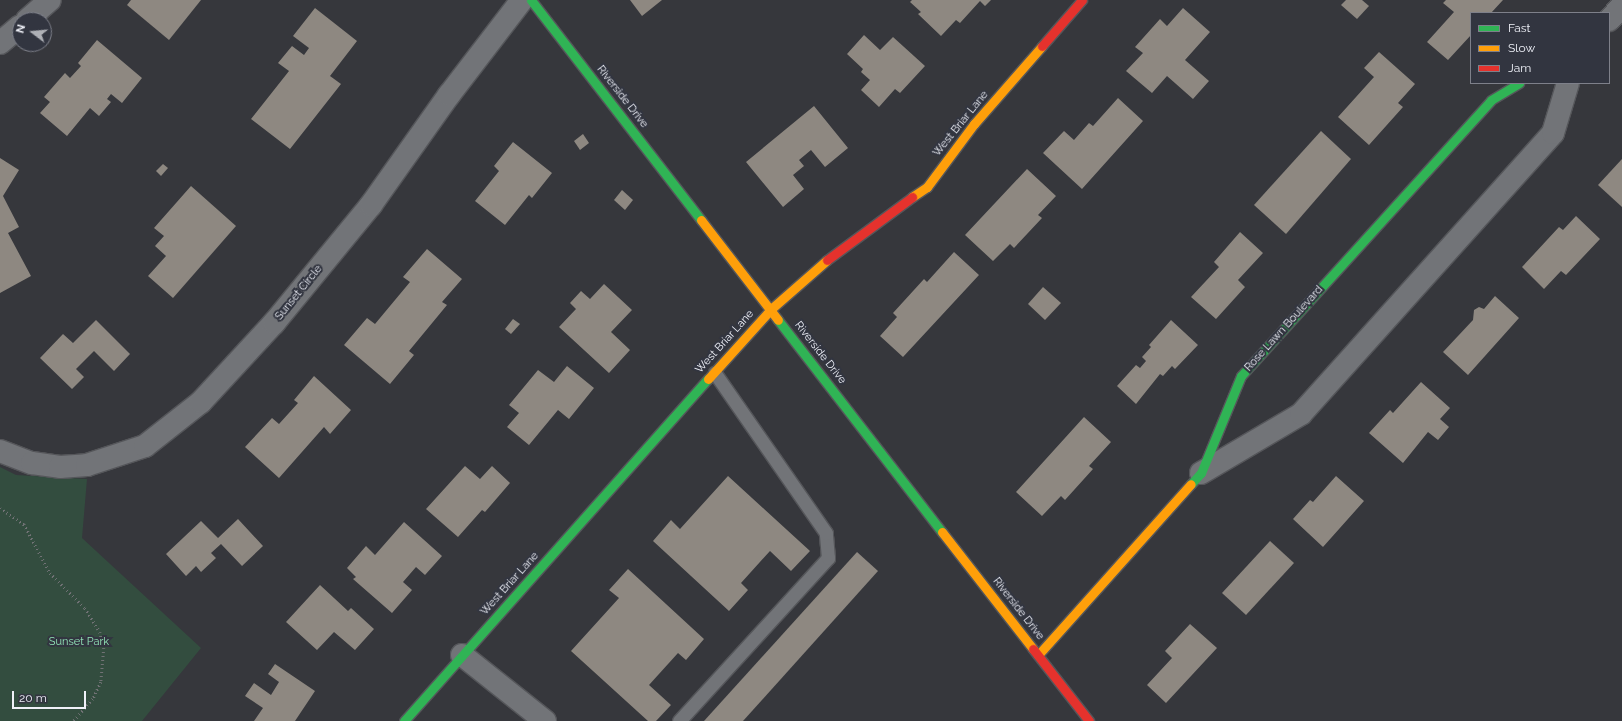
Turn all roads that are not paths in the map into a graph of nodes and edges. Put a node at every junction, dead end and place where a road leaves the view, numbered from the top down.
1 (50, 0) edge
2 (522, 0) edge
3 (531, 0) edge
4 (1082, 0) edge
5 (1622, 6) edge
6 (36, 12) edge
7 (1610, 19) edge
8 (12, 33) edge
9 (0, 43) edge
10 (1517, 84) edge
11 (1568, 84) edge
12 (771, 309) junction
13 (714, 372) junction
14 (0, 451) edge
15 (1201, 473) junction
16 (1038, 655) junction
17 (462, 656) junction
18 (404, 721) edge
19 (545, 721) edge
20 (679, 721) edge
21 (1089, 721) edge

1 - 6 street
2 - 14 street, Sunset Circle
3 - 12 street, Riverside Drive
4 - 12 street, West Briar Lane
5 - 7 street
8 - 9 street
10 - 15 street, Rose Lawn Boulevard
11 - 15 street
12 - 13 street, West Briar Lane
12 - 16 street, Riverside Drive
13 - 17 street, West Briar Lane
13 - 20 lane
15 - 16 street, Rose Lawn Boulevard
16 - 21 street, Riverside Drive
17 - 18 street, West Briar Lane
17 - 19 street

